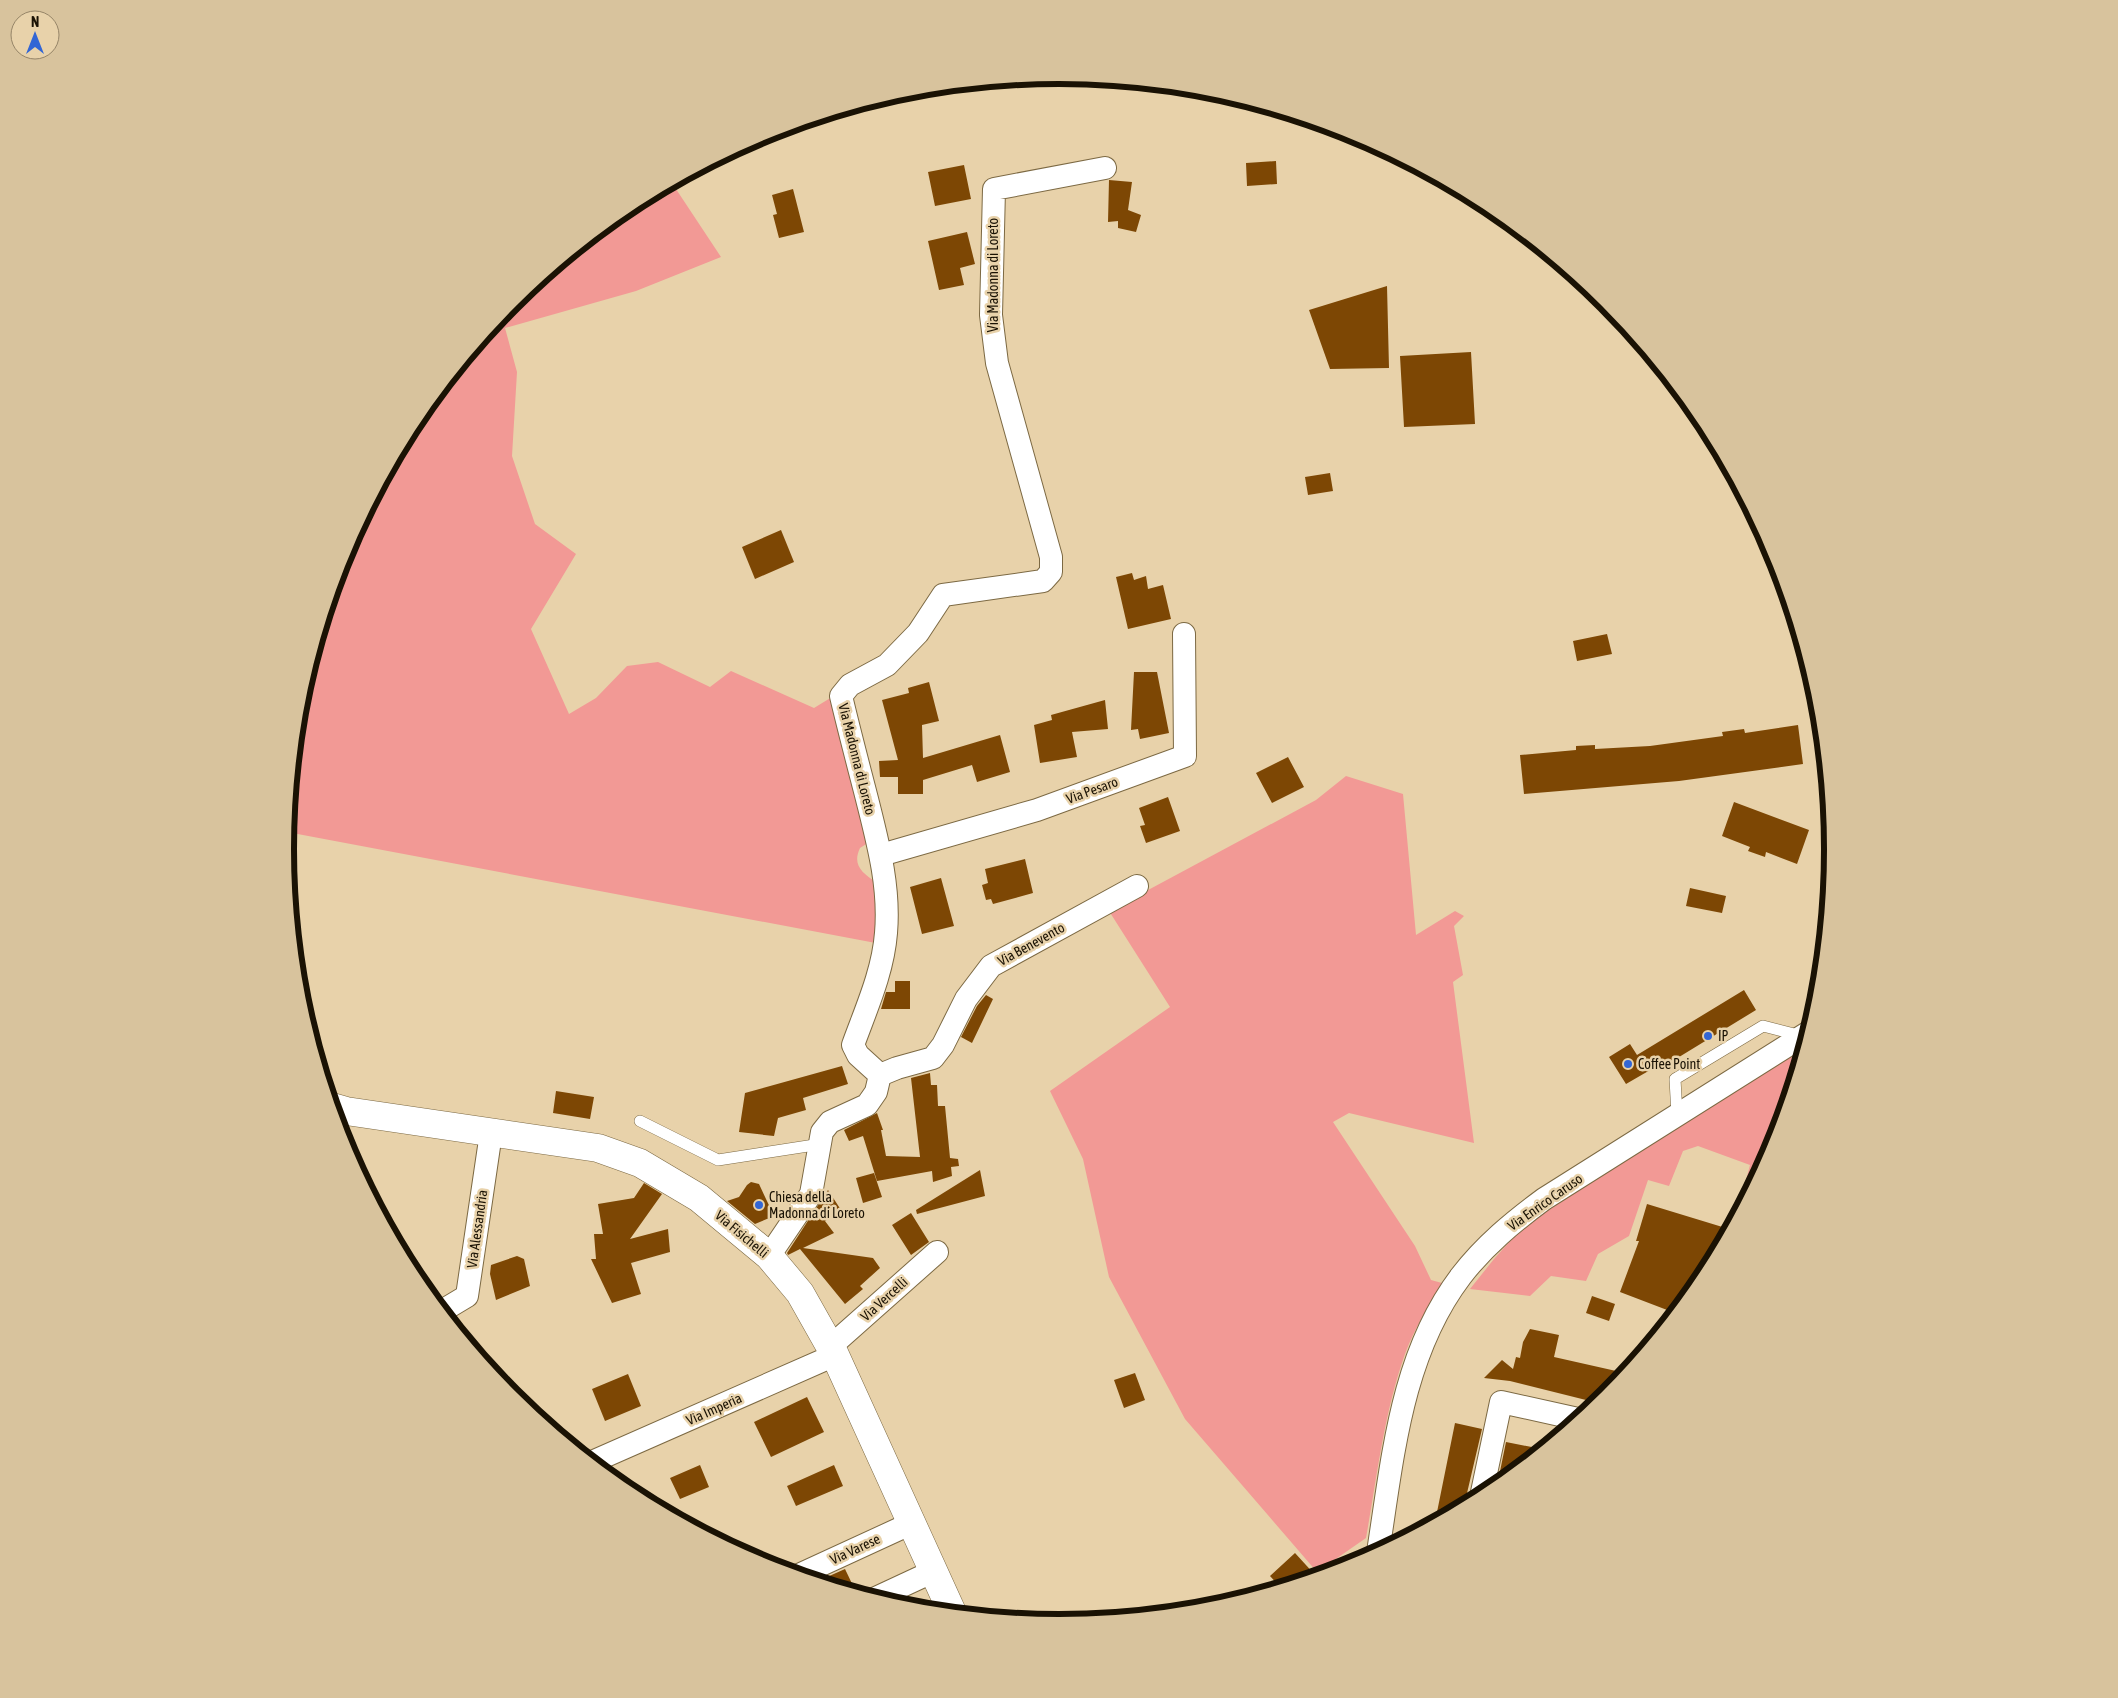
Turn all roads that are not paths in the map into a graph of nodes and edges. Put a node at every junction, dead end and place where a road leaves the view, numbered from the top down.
1 (1105, 168) dead end
2 (1184, 634) dead end
3 (881, 855) junction
4 (1137, 886) dead end
5 (1801, 1033) edge
6 (1800, 1037) edge
7 (880, 1075) junction
8 (339, 1109) edge
9 (1677, 1115) junction
10 (640, 1121) dead end
11 (491, 1134) junction
12 (820, 1144) junction
13 (937, 1252) dead end
14 (769, 1256) junction
15 (447, 1308) edge
16 (833, 1351) junction
17 (1571, 1417) edge
18 (598, 1459) edge
19 (1483, 1485) edge
20 (912, 1523) junction
21 (1379, 1543) edge
22 (934, 1571) junction
23 (807, 1572) edge
24 (885, 1594) edge
25 (950, 1606) edge

1 - 3 street, Via Madonna di Loreto
2 - 3 street, Via Pesaro
3 - 7 street, Via Madonna di Loreto
4 - 7 street, Via Benevento
5 - 9 lane
6 - 9 street, Via Enrico Caruso
7 - 12 street
8 - 11 main road, Via Fisichelli
9 - 21 street, Via Enrico Caruso
10 - 12 lane
11 - 14 main road, Via Fisichelli
11 - 15 street, Via Alessandria
12 - 14 street
13 - 16 street, Via Vercelli
14 - 16 main road, Via Fisichelli
16 - 18 street, Via Imperia
16 - 20 main road, Via Fisichelli
17 - 19 street
20 - 22 main road, Via Fisichelli
20 - 23 street, Via Varese
22 - 24 street
22 - 25 main road, Via Fisichelli

